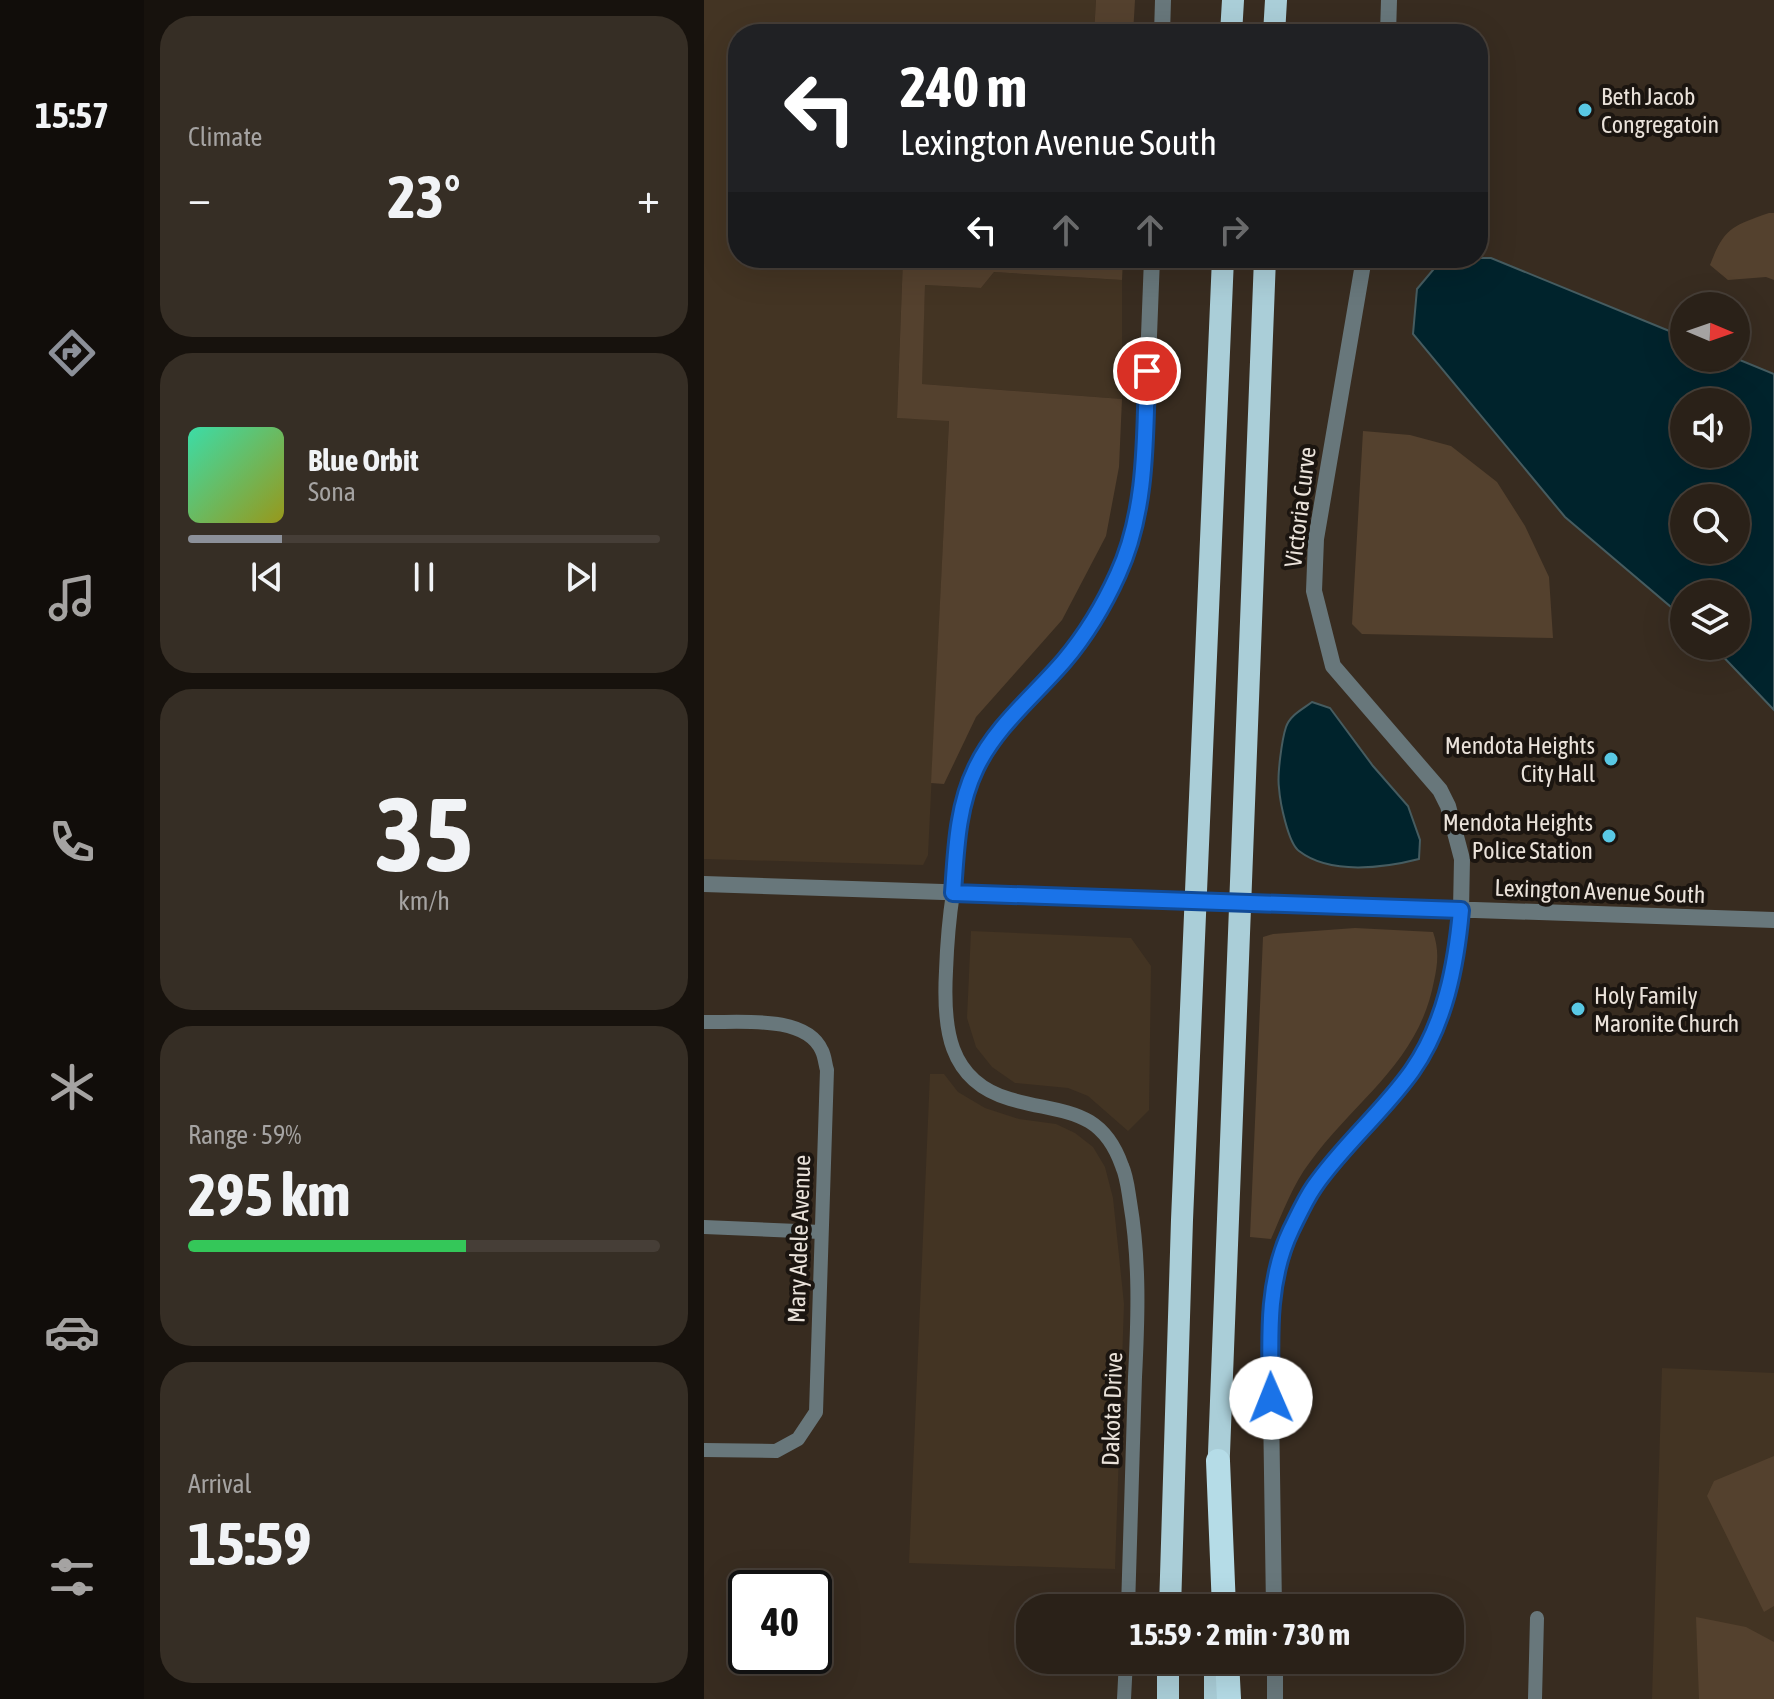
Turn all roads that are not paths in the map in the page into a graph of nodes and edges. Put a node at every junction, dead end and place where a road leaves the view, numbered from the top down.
1 (1163, 0) edge
2 (1233, 0) edge
3 (1276, 0) edge
4 (1389, 0) edge
5 (1162, 24) edge
6 (1232, 24) edge
7 (1275, 24) edge
8 (1388, 24) edge
9 (1152, 268) edge
10 (1223, 268) edge
11 (1265, 268) edge
12 (1362, 268) edge
13 (704, 884) edge
14 (953, 893) junction
15 (1197, 901) junction
16 (1240, 902) junction
17 (1461, 910) junction
18 (1774, 920) edge
19 (704, 1022) edge
20 (704, 1227) edge
21 (821, 1232) junction
22 (704, 1450) edge
23 (1218, 1461) junction
24 (1128, 1594) edge
25 (1170, 1594) edge
26 (1216, 1594) edge
27 (1223, 1594) edge
28 (1274, 1594) edge
29 (1537, 1618) dead end
30 (1125, 1674) edge
31 (1168, 1674) edge
32 (1215, 1674) edge
33 (1228, 1674) edge
34 (1275, 1674) edge
35 (1124, 1699) edge
36 (1168, 1699) edge
37 (1215, 1699) edge
38 (1229, 1699) edge
39 (1275, 1699) edge
40 (1535, 1699) edge

1 - 5 street
2 - 6 highway
3 - 7 highway
4 - 8 street
9 - 14 street
10 - 15 highway
11 - 16 highway
12 - 17 street, Victoria Curve
13 - 14 street, Lexington Avenue South
14 - 15 street, Lexington Avenue South
14 - 24 street, Dakota Drive
15 - 16 street, Lexington Avenue South
15 - 25 highway
16 - 17 street, Lexington Avenue South
16 - 23 highway
17 - 18 street, Lexington Avenue South
17 - 28 street, Victoria Curve
19 - 21 street, Mary Adele Avenue
20 - 21 street
21 - 22 street, Mary Adele Avenue
23 - 26 highway
23 - 27 highway
29 - 40 street
30 - 35 street
31 - 36 highway
32 - 37 highway
33 - 38 highway
34 - 39 street

